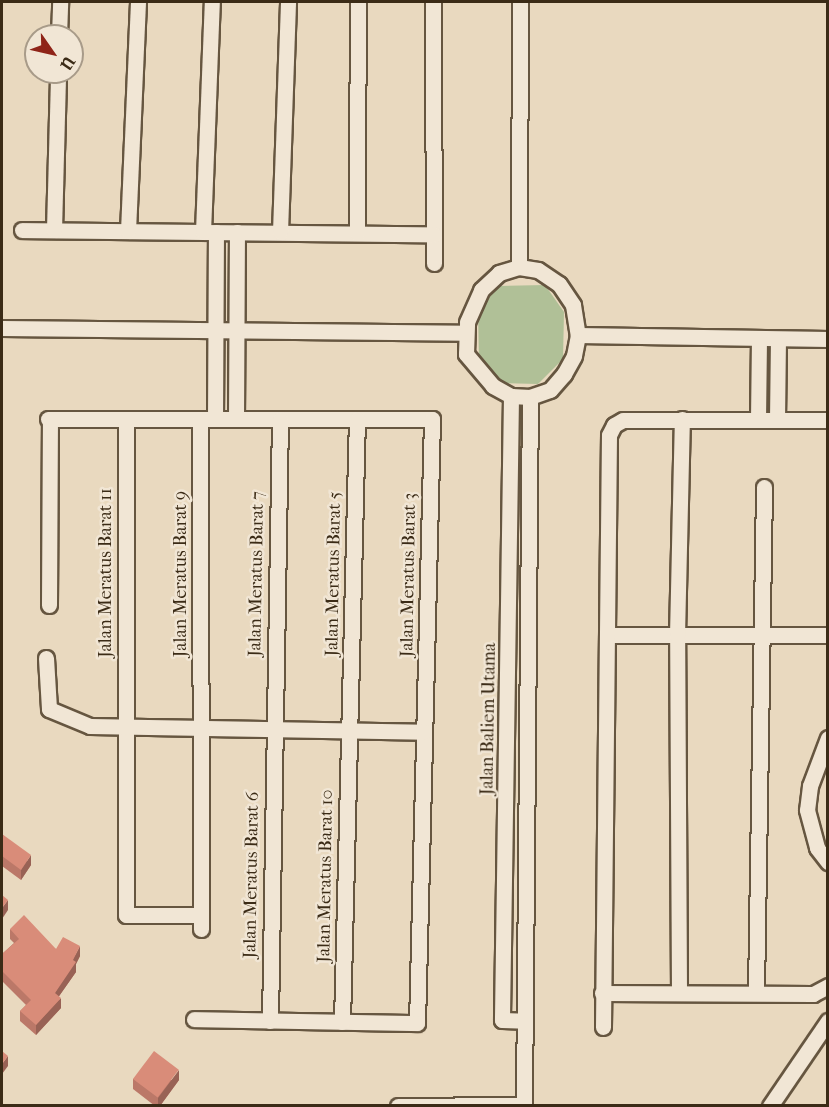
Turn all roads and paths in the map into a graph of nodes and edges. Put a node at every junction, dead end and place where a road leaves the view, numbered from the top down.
1 (60, 2) edge
2 (138, 2) edge
3 (212, 2) edge
4 (288, 2) edge
5 (358, 2) edge
6 (433, 2) edge
7 (520, 2) edge
8 (59, 24) edge
9 (58, 84) edge
10 (22, 230) dead end
11 (54, 230) junction
12 (128, 231) junction
13 (209, 232) junction
14 (237, 232) junction
15 (280, 232) junction
16 (357, 233) junction
17 (434, 234) junction
18 (434, 263) dead end
19 (519, 267) junction
20 (2, 328) edge
21 (215, 330) junction
22 (237, 331) junction
23 (465, 333) junction
24 (578, 335) junction
25 (759, 339) junction
26 (778, 339) junction
27 (828, 339) edge
28 (511, 396) junction
29 (530, 396) junction
30 (126, 419) junction
31 (208, 419) junction
32 (236, 419) junction
33 (280, 419) junction
34 (357, 419) junction
35 (682, 419) junction
36 (758, 420) junction
37 (777, 420) junction
38 (828, 420) edge
39 (764, 487) dead end
40 (49, 605) dead end
41 (608, 635) junction
42 (677, 635) junction
43 (828, 635) edge
44 (762, 636) junction
45 (46, 658) dead end
46 (126, 727) junction
47 (201, 728) junction
48 (274, 729) junction
49 (349, 731) junction
50 (424, 732) junction
51 (828, 738) edge
52 (828, 862) edge
53 (201, 922) joint
54 (828, 986) edge
55 (679, 992) junction
56 (756, 992) junction
57 (602, 993) junction
58 (194, 1019) dead end
59 (270, 1021) junction
60 (525, 1021) junction
61 (828, 1021) edge
62 (342, 1022) junction
63 (603, 1027) dead end
64 (398, 1105) edge
65 (424, 1105) edge
66 (524, 1105) edge
67 (770, 1106) edge

1 - 8 street
2 - 12 street
3 - 13 street, Jalan Meratus Barat 9
4 - 15 street
5 - 16 street
6 - 17 street
7 - 19 street
9 - 11 street
10 - 11 street
11 - 12 street
12 - 13 street
13 - 14 street
13 - 21 street, Jalan Meratus Barat 9
14 - 15 street
14 - 22 street
15 - 16 street
16 - 17 street
17 - 18 street
19 - 23 street
19 - 24 street
20 - 21 street
21 - 22 street
21 - 31 street, Jalan Meratus Barat 9
22 - 23 street
22 - 32 street
23 - 28 street
24 - 25 street
24 - 29 street
25 - 26 street
25 - 36 street
26 - 27 street
26 - 37 street
28 - 29 street
28 - 60 street, Jalan Baliem Utama
29 - 60 street
30 - 31 street
30 - 40 street
30 - 46 street, Jalan Meratus Barat 11
31 - 32 street
31 - 47 street, Jalan Meratus Barat 9
32 - 33 street
33 - 34 street
33 - 48 street, Jalan Meratus Barat 7
34 - 49 street, Jalan Meratus Barat 5
34 - 50 street, Jalan Meratus Barat 3
35 - 36 street
35 - 41 street
35 - 42 street
36 - 37 street
37 - 38 street
39 - 44 street
41 - 42 street
41 - 57 street
42 - 44 street
42 - 55 street
43 - 44 street
44 - 56 street
45 - 46 street
46 - 47 street
46 - 53 street, Jalan Meratus Barat 11
47 - 48 street
47 - 53 street, Jalan Meratus Barat 9
48 - 49 street
48 - 59 street, Jalan Meratus Barat 6
49 - 50 street
49 - 62 street, Jalan Meratus Barat 10
50 - 62 street, Jalan Meratus Barat 3
51 - 52 street
54 - 56 street
55 - 56 street
55 - 57 street
57 - 63 street
58 - 59 street
59 - 62 street
60 - 66 street
61 - 67 street
64 - 65 street
65 - 66 street

